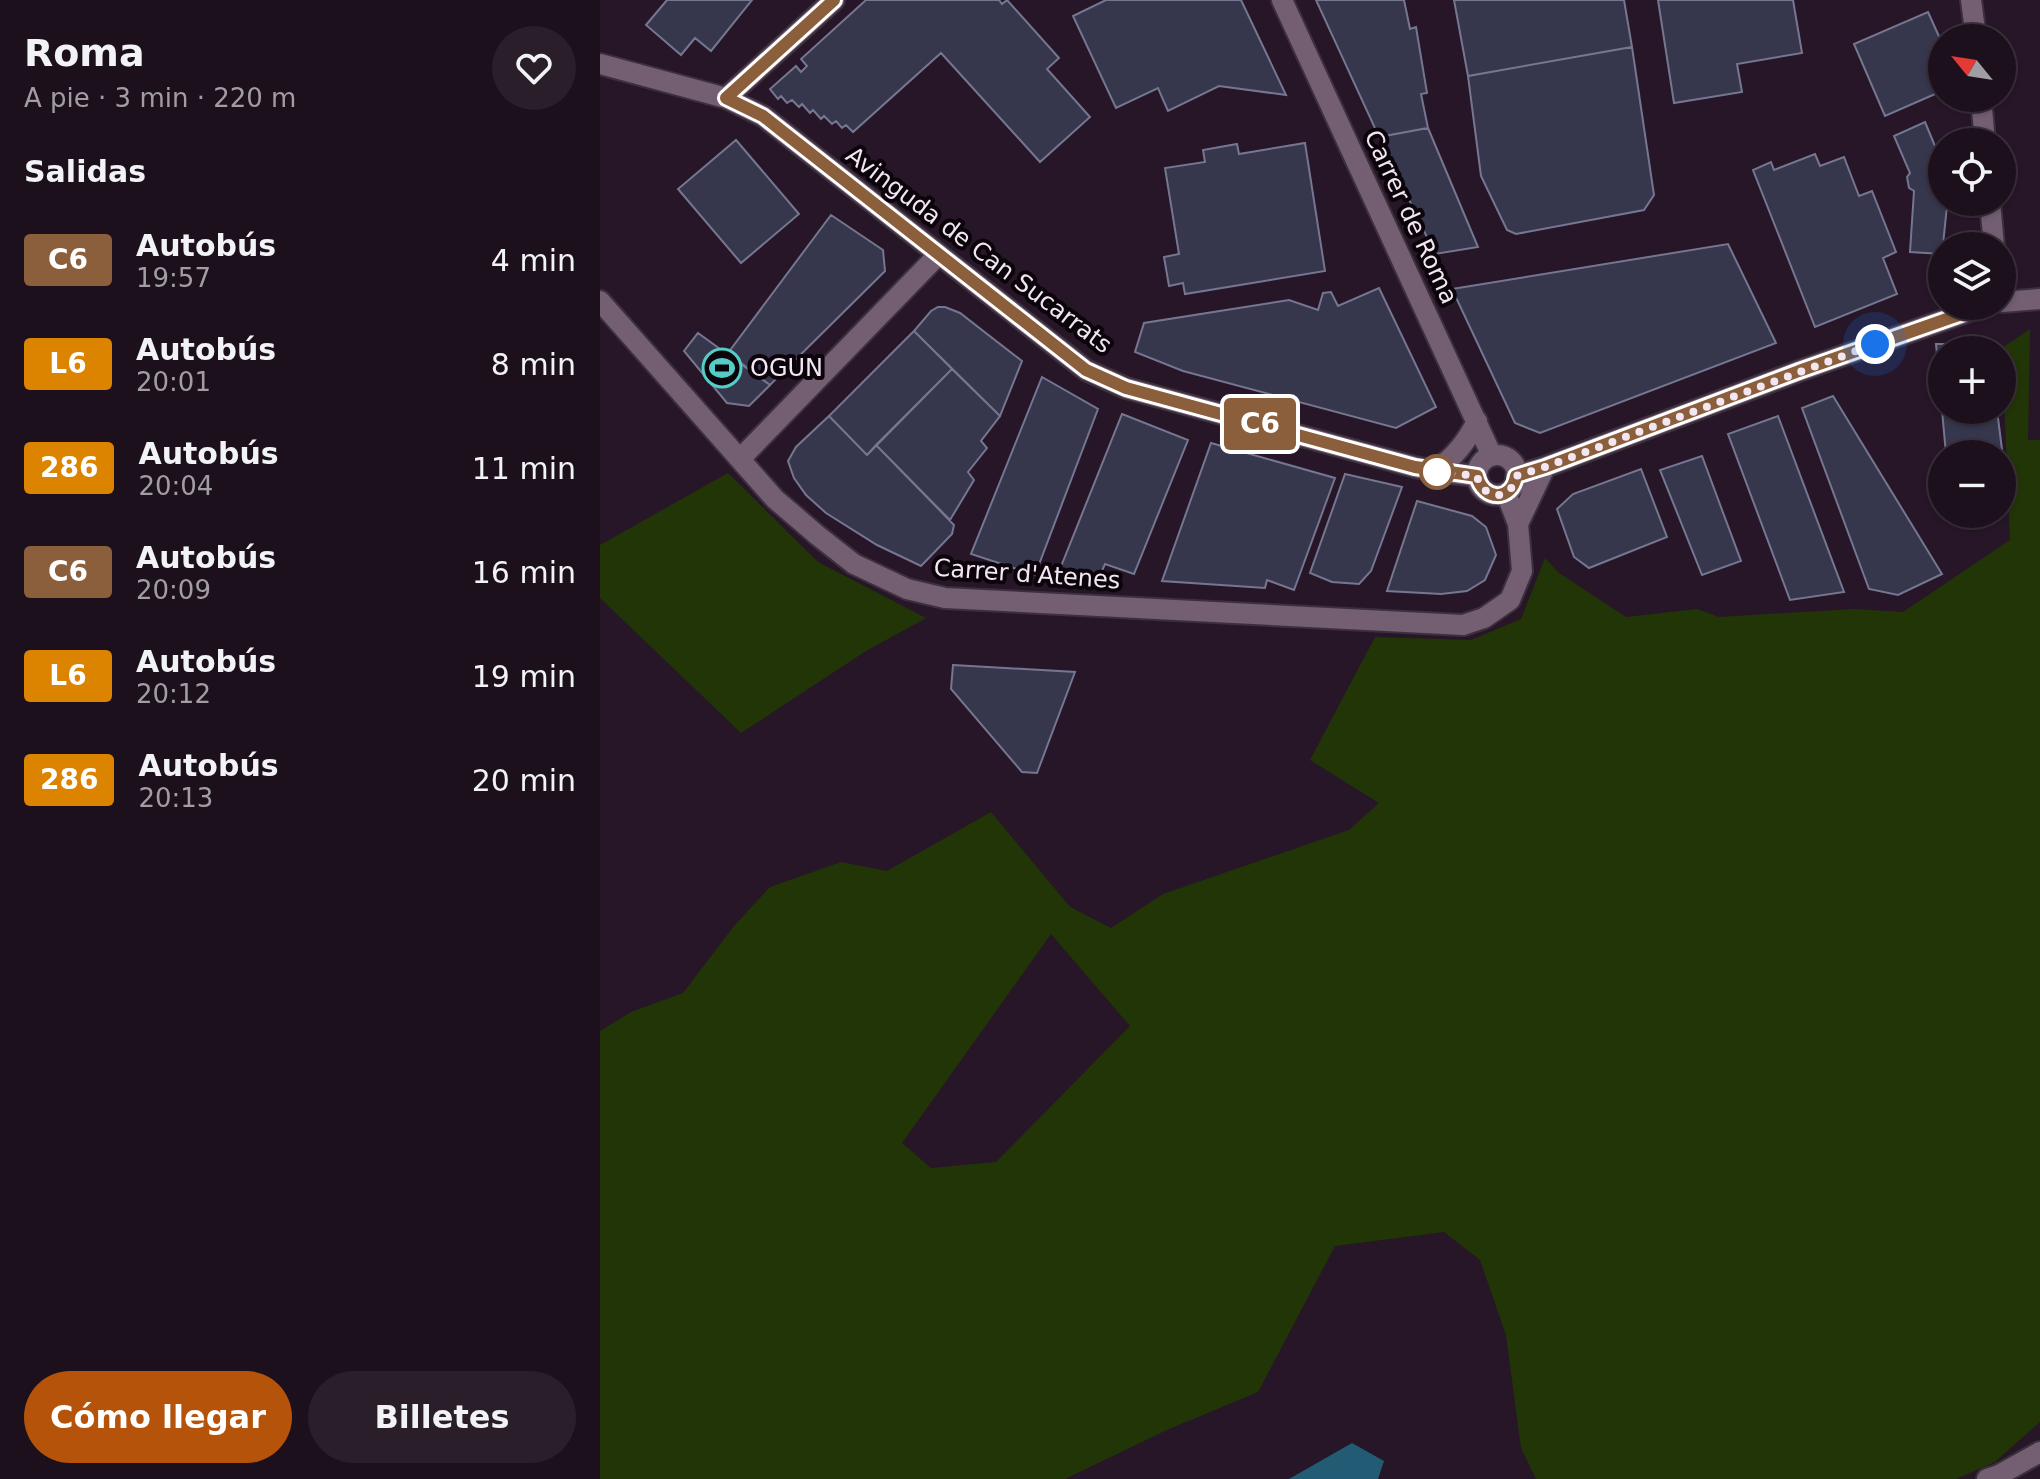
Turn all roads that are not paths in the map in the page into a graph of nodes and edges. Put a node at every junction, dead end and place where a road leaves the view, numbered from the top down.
1 (834, 0) edge
2 (1282, 0) edge
3 (1971, 0) edge
4 (1974, 24) edge
5 (600, 64) edge
6 (760, 67) junction
7 (726, 98) junction
8 (763, 116) junction
9 (938, 255) junction
10 (2040, 299) edge
11 (600, 301) edge
12 (2016, 301) edge
13 (1944, 320) edge
14 (1477, 421) junction
15 (1492, 456) junction
16 (740, 459) junction
17 (1545, 467) junction
18 (1435, 471) junction
19 (1477, 476) junction
20 (1511, 484) junction
21 (1518, 524) junction
22 (2040, 1452) edge
23 (1987, 1479) edge

1 - 6 street
2 - 14 street, Carrer de Roma
3 - 4 street
5 - 7 street, Avinguda de Can Sucarrats
6 - 7 street
6 - 8 street
7 - 8 street, Avinguda de Can Sucarrats
8 - 9 street, Avinguda de Can Sucarrats
9 - 16 street
9 - 18 street, Avinguda de Can Sucarrats
10 - 12 street
11 - 16 street, Carrer d'Atenes
13 - 17 street
14 - 15 street, Carrer de Roma
14 - 18 street
15 - 19 street
15 - 20 street
16 - 21 street, Carrer d'Atenes
17 - 20 street
17 - 21 street
18 - 19 street, Avinguda de Can Sucarrats
19 - 20 street
20 - 21 street
22 - 23 street

